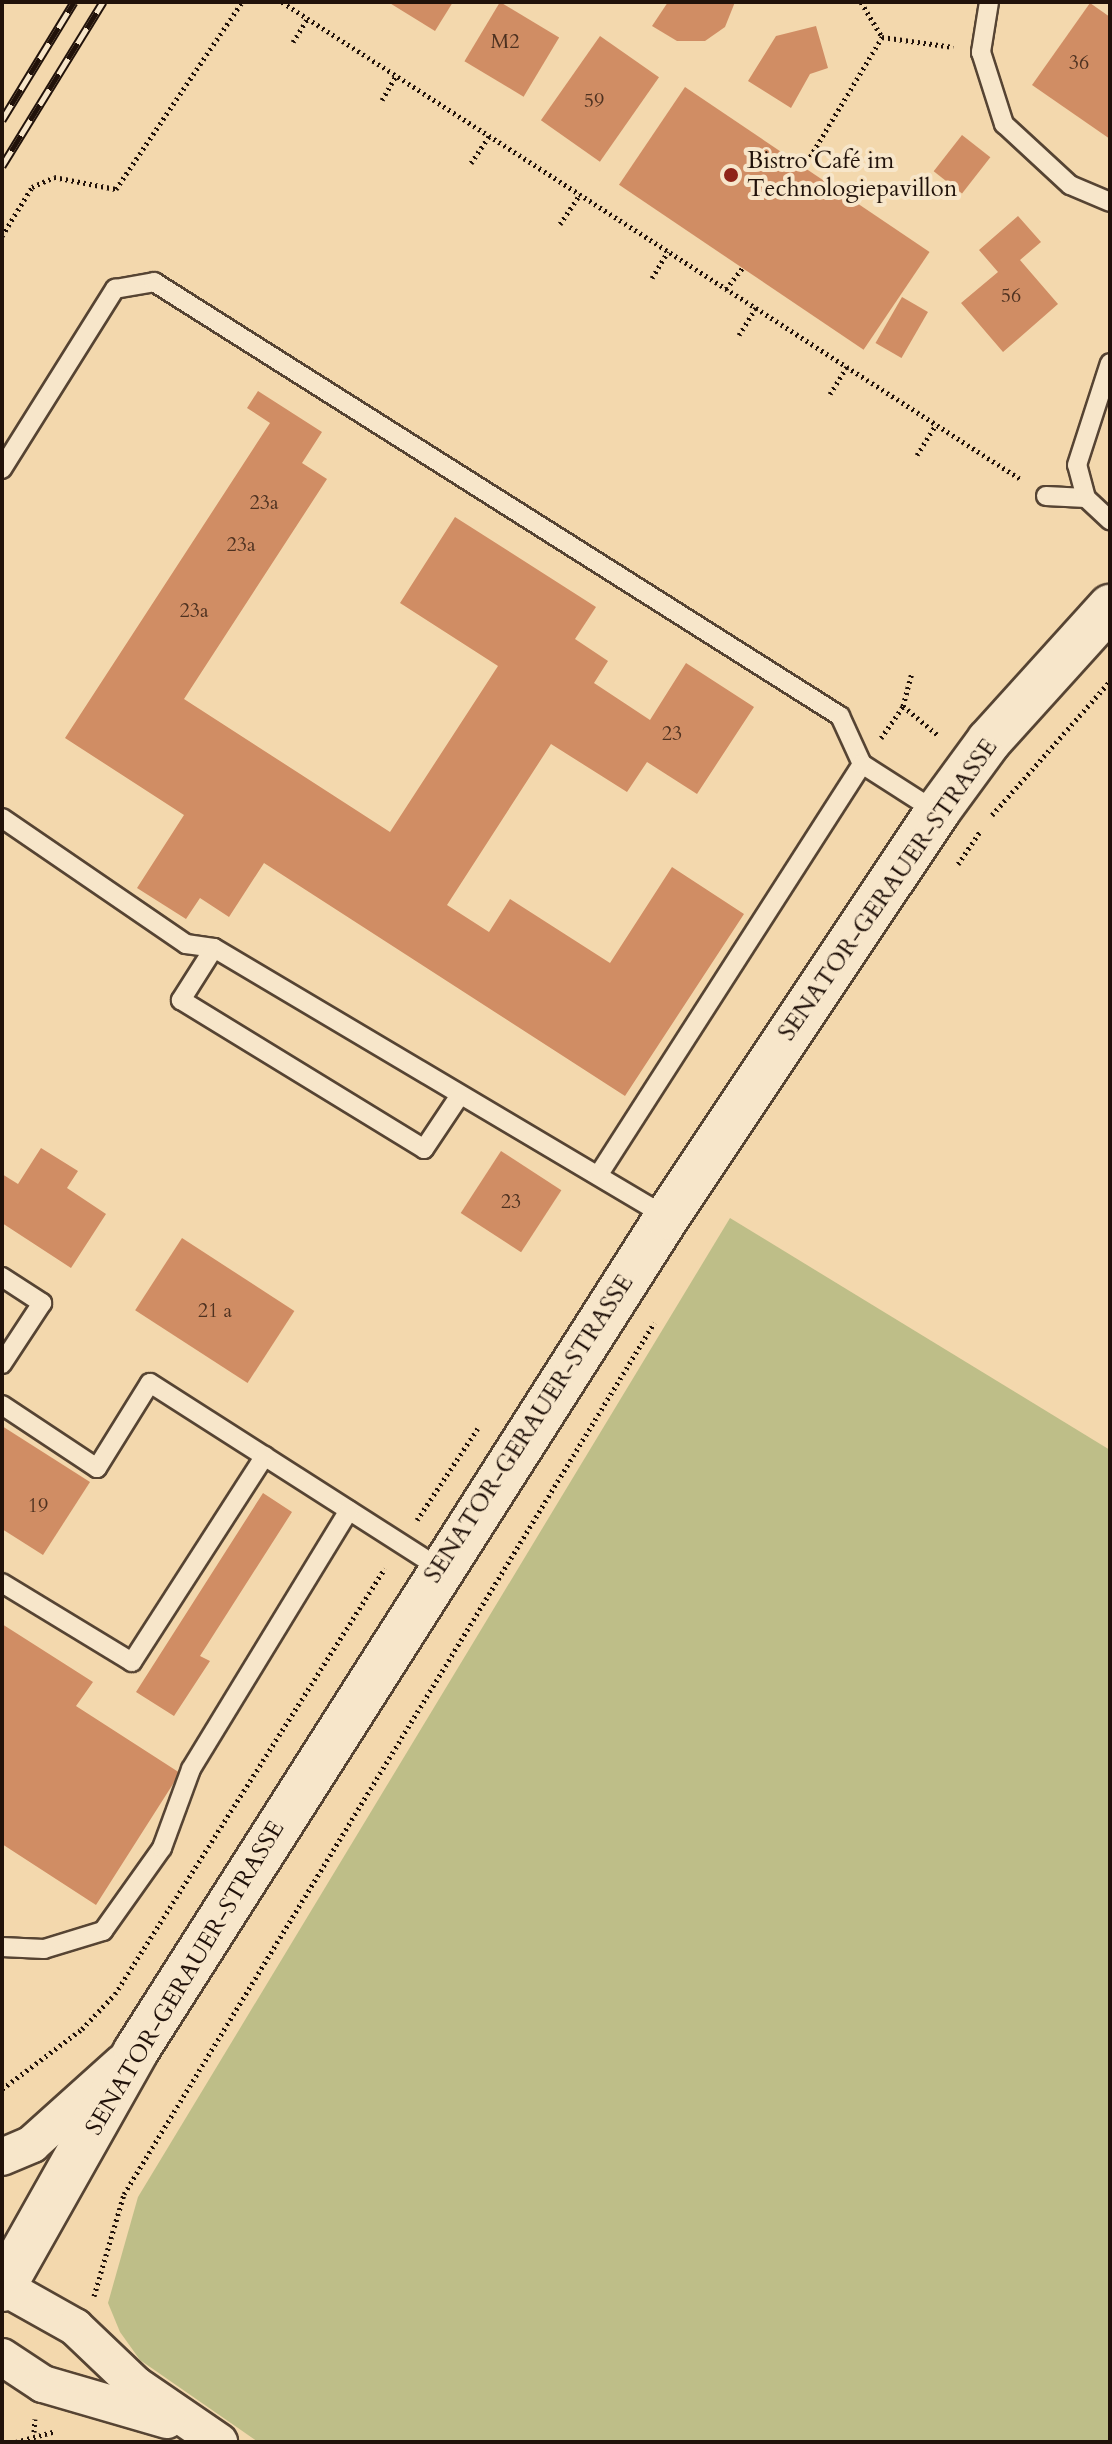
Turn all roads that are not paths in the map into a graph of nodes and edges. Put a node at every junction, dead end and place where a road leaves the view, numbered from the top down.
1 (989, 2) edge
2 (1110, 202) edge
3 (1110, 363) edge
4 (2, 469) edge
5 (1046, 496) road end
6 (1086, 498) junction
7 (1110, 520) edge
8 (1110, 607) edge
9 (862, 764) junction
10 (937, 812) junction
11 (2, 818) edge
12 (214, 948) junction
13 (460, 1095) junction
14 (599, 1174) junction
15 (667, 1217) junction
16 (2, 1277) edge
17 (2, 1364) edge
18 (2, 1405) edge
19 (265, 1456) junction
20 (349, 1510) junction
21 (439, 1568) junction
22 (2, 1583) edge
23 (2, 1947) edge
24 (136, 2051) junction
25 (2, 2157) edge
26 (2, 2287) edge
27 (2, 2357) edge
28 (209, 2436) edge

1 - 2 lane
3 - 6 lane
4 - 9 lane
5 - 6 lane
6 - 7 lane
8 - 10 street, SENATOR-GERAUER-STRASSE
9 - 10 lane
9 - 14 lane
10 - 15 street, SENATOR-GERAUER-STRASSE
11 - 12 lane
12 - 13 lane
12 - 13 lane
13 - 14 lane
14 - 15 lane
15 - 21 street, SENATOR-GERAUER-STRASSE
16 - 17 lane
18 - 19 lane
19 - 20 lane
19 - 22 lane
20 - 21 lane
20 - 23 lane
21 - 24 street, SENATOR-GERAUER-STRASSE
24 - 25 street
24 - 26 street, SENATOR-GERAUER-STRASSE
26 - 28 street
27 - 28 street

